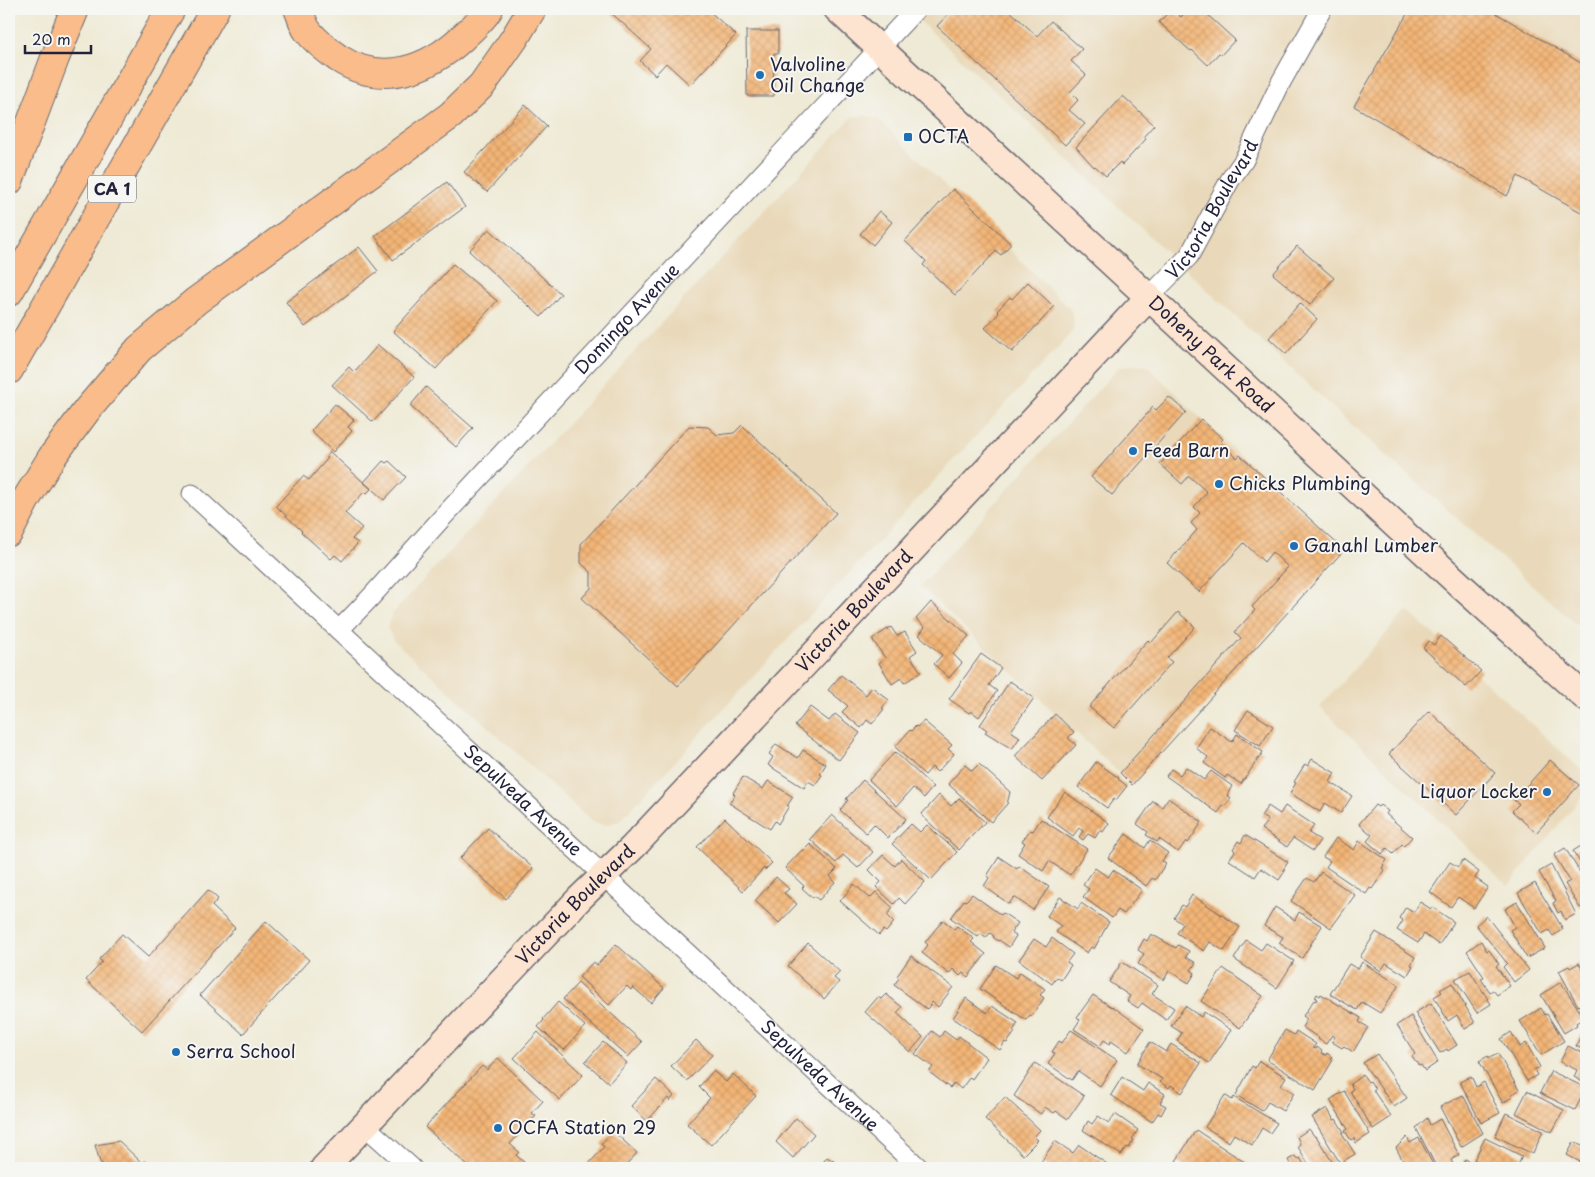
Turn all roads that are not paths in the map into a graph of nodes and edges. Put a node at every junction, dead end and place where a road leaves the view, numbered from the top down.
1 (75, 9) edge
2 (171, 9) edge
3 (215, 9) edge
4 (298, 9) edge
5 (489, 9) edge
6 (532, 9) edge
7 (837, 9) edge
8 (916, 9) edge
9 (1322, 9) edge
10 (880, 48) junction
11 (9, 181) edge
12 (9, 292) edge
13 (1149, 297) junction
14 (9, 370) edge
15 (192, 494) dead end
16 (9, 532) edge
17 (339, 630) junction
18 (1586, 698) edge
19 (603, 875) junction
20 (364, 1125) junction
21 (324, 1168) edge
22 (412, 1168) edge
23 (919, 1168) edge

1 - 11 highway
2 - 12 highway, CA 1
3 - 14 highway, CA 1
4 - 5 highway
6 - 16 highway
7 - 10 street, Doheny Park Road
8 - 10 street, Domingo Avenue
9 - 13 street, Victoria Boulevard
10 - 13 street, Doheny Park Road
10 - 17 street, Domingo Avenue
13 - 18 street, Doheny Park Road
13 - 19 street, Victoria Boulevard
15 - 17 street, Sepulveda Avenue
17 - 19 street, Sepulveda Avenue
19 - 20 street, Victoria Boulevard
19 - 23 street, Sepulveda Avenue
20 - 21 street, Victoria Boulevard
20 - 22 street

